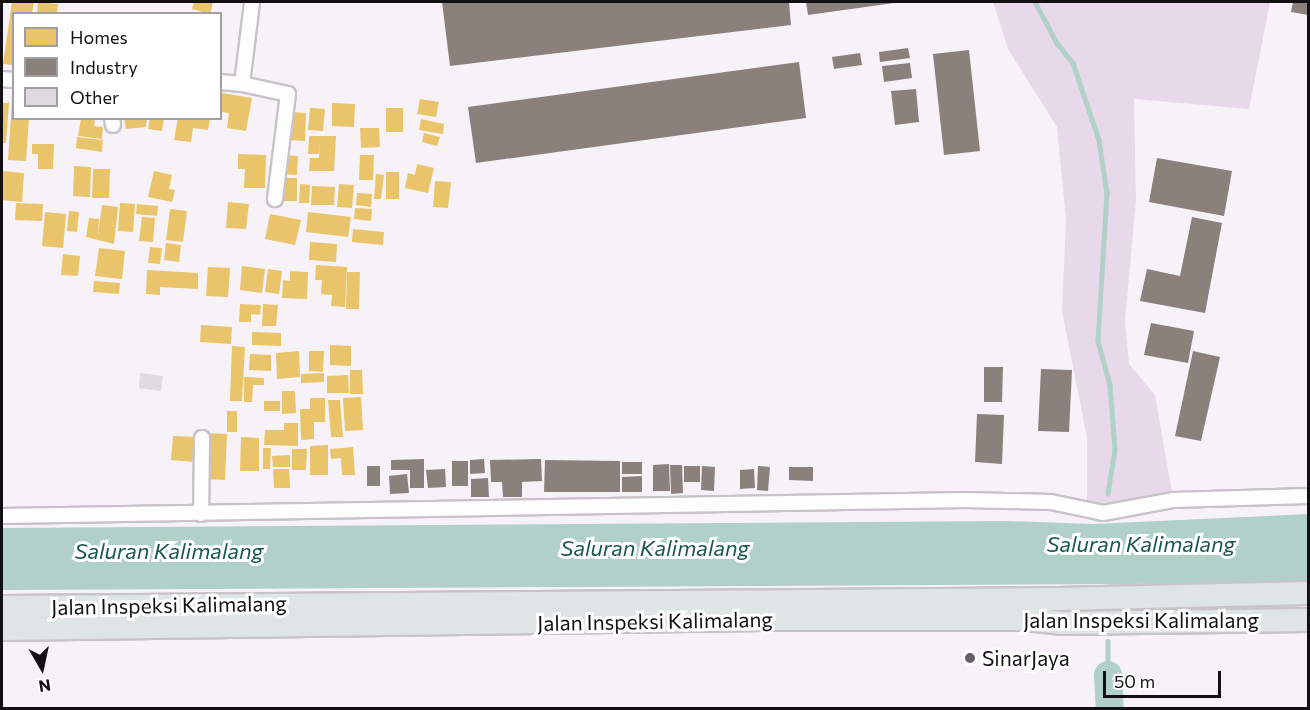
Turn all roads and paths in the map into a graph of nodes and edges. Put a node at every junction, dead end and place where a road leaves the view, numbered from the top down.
1 (252, 2) edge
2 (222, 82) edge
3 (242, 84) junction
4 (275, 199) dead end
5 (202, 438) dead end
6 (1308, 496) edge
7 (201, 514) junction
8 (2, 516) edge
9 (1308, 593) edge
10 (336, 603) junction
11 (2, 607) edge
12 (763, 609) junction
13 (1308, 620) edge
14 (333, 626) junction
15 (2, 629) edge

1 - 3 street
2 - 3 street
3 - 4 street
5 - 7 street
6 - 7 street
7 - 8 street
9 - 12 main road, Jalan Inspeksi Kalimalang
10 - 11 main road, Jalan Inspeksi Kalimalang
10 - 12 main road, Jalan Inspeksi Kalimalang
10 - 14 main road
12 - 13 main road, Jalan Inspeksi Kalimalang
12 - 14 main road, Jalan Inspeksi Kalimalang
14 - 15 main road, Jalan Inspeksi Kalimalang

